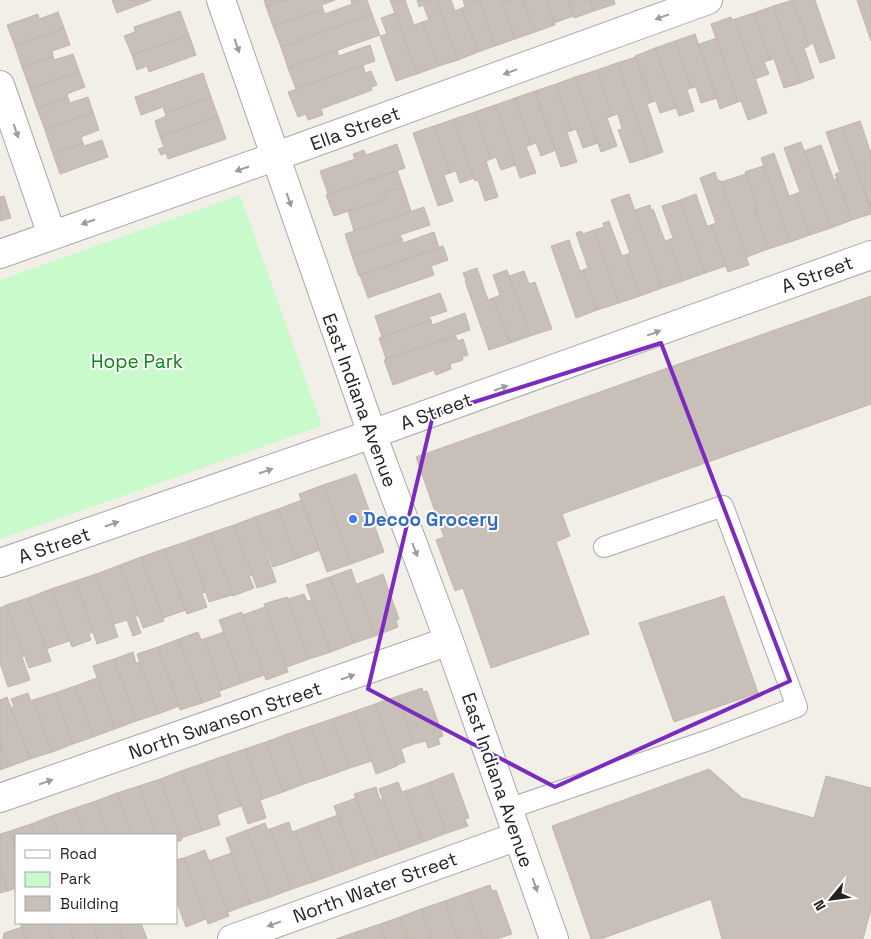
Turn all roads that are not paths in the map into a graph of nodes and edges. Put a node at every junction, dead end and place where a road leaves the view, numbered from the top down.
1 (221, 0) edge
2 (708, 0) edge
3 (0, 85) edge
4 (274, 157) junction
5 (52, 235) junction
6 (0, 254) edge
7 (871, 255) edge
8 (372, 434) junction
9 (604, 547) dead end
10 (0, 563) edge
11 (449, 641) junction
12 (0, 798) edge
13 (508, 809) junction
14 (518, 836) junction
15 (232, 939) edge
16 (554, 939) edge

1 -> 4 street, East Indiana Avenue
2 -> 4 street, Ella Street
3 -> 5 street
4 -> 5 street, Ella Street
4 -> 8 street, East Indiana Avenue
5 - 6 street, Ella Street
8 -> 7 street, A Street
10 -> 8 street, A Street
8 -> 11 street, East Indiana Avenue
9 - 13 lane
12 -> 11 street, North Swanson Street
11 - 13 street, East Indiana Avenue
13 - 14 street, East Indiana Avenue
14 -> 15 street, North Water Street
14 -> 16 street, East Indiana Avenue

